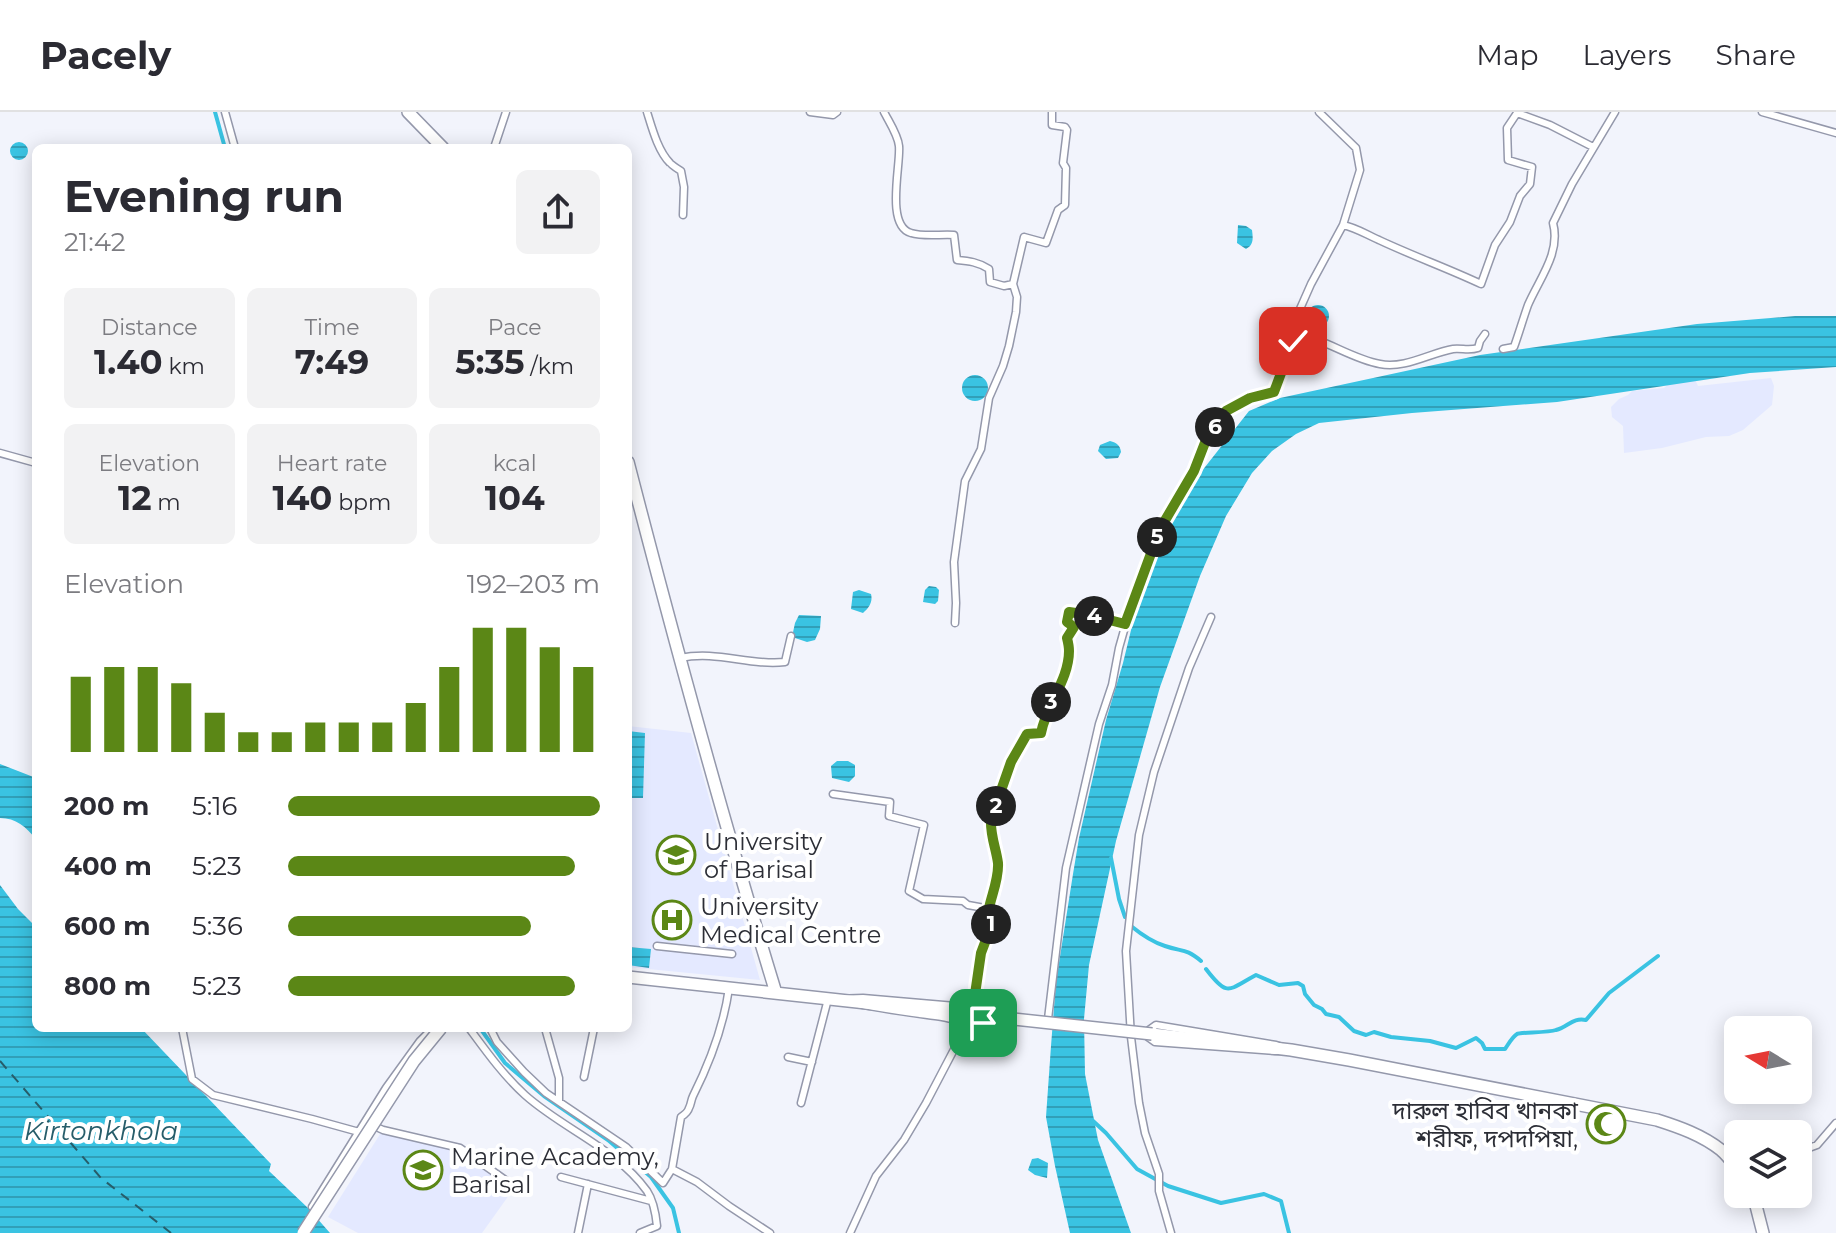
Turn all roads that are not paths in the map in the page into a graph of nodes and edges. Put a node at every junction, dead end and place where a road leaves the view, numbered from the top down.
1 (225, 112) edge
2 (408, 112) edge
3 (506, 112) edge
4 (647, 112) edge
5 (810, 112) edge
6 (837, 112) edge
7 (884, 112) edge
8 (1052, 112) edge
9 (1319, 112) edge
10 (1615, 112) edge
11 (1762, 112) edge
12 (1792, 112) edge
13 (1794, 121) junction
14 (1836, 133) edge
15 (234, 144) edge
16 (439, 144) edge
17 (495, 144) edge
18 (1593, 147) junction
19 (683, 215) dead end
20 (1343, 225) junction
21 (1013, 284) junction
22 (1292, 327) dead end
23 (1485, 334) dead end
24 (1503, 349) dead end
25 (0, 453) edge
26 (32, 462) edge
27 (632, 477) edge
28 (1211, 617) dead end
29 (955, 623) dead end
30 (1125, 624) junction
31 (791, 636) dead end
32 (680, 658) junction
33 (833, 794) dead end
34 (990, 909) junction
35 (657, 946) dead end
36 (732, 954) dead end
37 (769, 969) junction
38 (632, 977) edge
39 (729, 988) junction
40 (752, 990) junction
41 (776, 993) junction
42 (795, 995) junction
43 (832, 999) junction
44 (973, 1008) junction
45 (1048, 1019) dead end
46 (966, 1020) junction
47 (183, 1032) edge
48 (430, 1032) edge
49 (438, 1032) edge
50 (472, 1032) edge
51 (492, 1032) edge
52 (546, 1032) edge
53 (593, 1032) edge
54 (1291, 1050) junction
55 (788, 1057) dead end
56 (812, 1062) junction
57 (584, 1077) dead end
58 (559, 1101) junction
59 (801, 1103) dead end
60 (365, 1121) junction
61 (1836, 1123) edge
62 (359, 1132) junction
63 (1812, 1147) edge
64 (1724, 1153) edge
65 (672, 1169) junction
66 (561, 1177) dead end
67 (588, 1184) junction
68 (518, 1189) dead end
69 (651, 1201) junction
70 (312, 1207) dead end
71 (1757, 1208) edge
72 (1760, 1208) edge
73 (1760, 1217) junction
74 (303, 1233) edge
75 (578, 1233) edge
76 (640, 1233) edge
77 (770, 1233) edge
78 (850, 1233) edge
79 (1171, 1233) edge
80 (1763, 1233) edge

1 - 15 street
2 - 16 highway
3 - 17 street
4 - 19 street
5 - 6 street
7 - 21 street
8 - 21 street
9 - 20 street
10 - 18 street
11 - 13 street
12 - 13 street
13 - 14 street
18 - 20 street
18 - 24 street
20 - 22 street
21 - 29 street
23 - 30 street
25 - 26 street
27 - 32 highway
28 - 79 street
30 - 34 street
30 - 45 street
31 - 32 street
32 - 37 highway
33 - 34 street
34 - 44 street
35 - 36 street
37 - 40 highway
37 - 41 highway
37 - 42 highway
38 - 39 highway
39 - 40 highway
39 - 65 street
40 - 41 highway
41 - 42 highway
42 - 43 highway
43 - 44 street
43 - 46 street
43 - 54 highway, bridge
43 - 56 street
44 - 46 street
46 - 78 street
47 - 62 street
48 - 60 street
49 - 74 highway, bridge
50 - 69 street
51 - 58 street
52 - 58 street
53 - 57 street
54 - 54 street
54 - 64 highway
55 - 56 street
56 - 59 street
58 - 65 street
60 - 62 street
60 - 68 street
61 - 63 street
62 - 70 street
65 - 77 street
66 - 67 street
67 - 69 street
67 - 75 street
69 - 76 street
71 - 73 highway
72 - 73 street
73 - 80 highway

